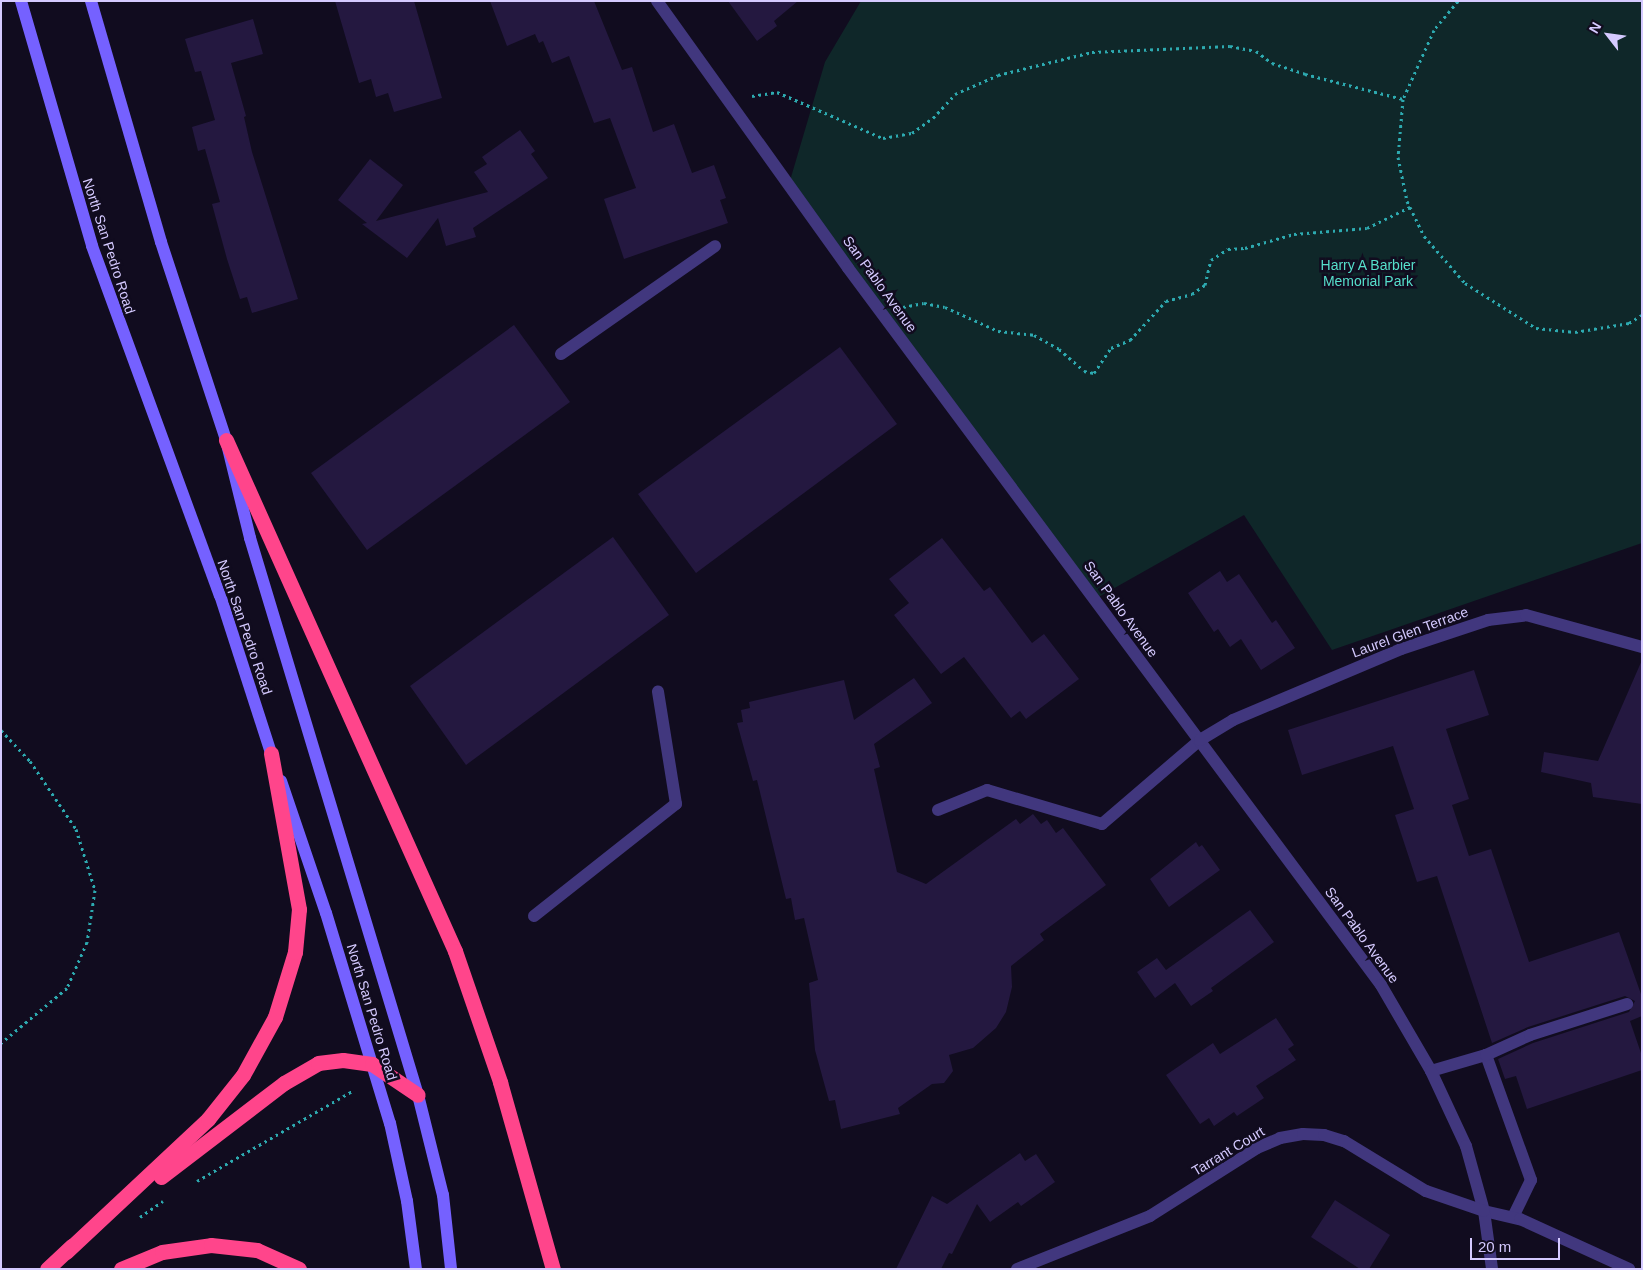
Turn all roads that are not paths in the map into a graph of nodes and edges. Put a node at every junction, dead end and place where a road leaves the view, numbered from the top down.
1 (21, 1) edge
2 (91, 1) edge
3 (657, 1) edge
4 (715, 246) dead end
5 (561, 354) dead end
6 (226, 440) junction
7 (1642, 647) edge
8 (658, 691) dead end
9 (1200, 740) junction
10 (271, 753) junction
11 (938, 810) dead end
12 (534, 916) dead end
13 (1627, 1004) dead end
14 (1486, 1055) junction
15 (372, 1064) junction
16 (1431, 1071) junction
17 (418, 1095) junction
18 (1484, 1211) junction
19 (1513, 1217) junction
20 (66, 1252) junction
21 (47, 1269) edge
22 (121, 1269) edge
23 (299, 1269) edge
24 (416, 1269) edge
25 (451, 1269) edge
26 (553, 1269) edge
27 (1017, 1269) edge
28 (1492, 1269) edge
29 (1629, 1269) edge

1 - 10 main road, North San Pedro Road
2 - 6 main road, North San Pedro Road
3 - 9 street, San Pablo Avenue
4 - 5 street
6 - 17 main road, North San Pedro Road
6 - 26 highway
7 - 9 street, Laurel Glen Terrace
8 - 12 street
9 - 11 street, Laurel Glen Terrace
9 - 16 street, San Pablo Avenue
10 - 15 main road, North San Pedro Road
10 - 20 highway
13 - 14 street
14 - 16 street
14 - 19 street
15 - 17 highway
15 - 20 highway
15 - 24 main road, North San Pedro Road
16 - 18 street, San Pablo Avenue
17 - 25 main road, North San Pedro Road
18 - 19 street, Tarrant Court
18 - 27 street, Tarrant Court
18 - 28 street, San Pablo Avenue
19 - 29 street, Tarrant Court
20 - 21 highway
22 - 23 highway

